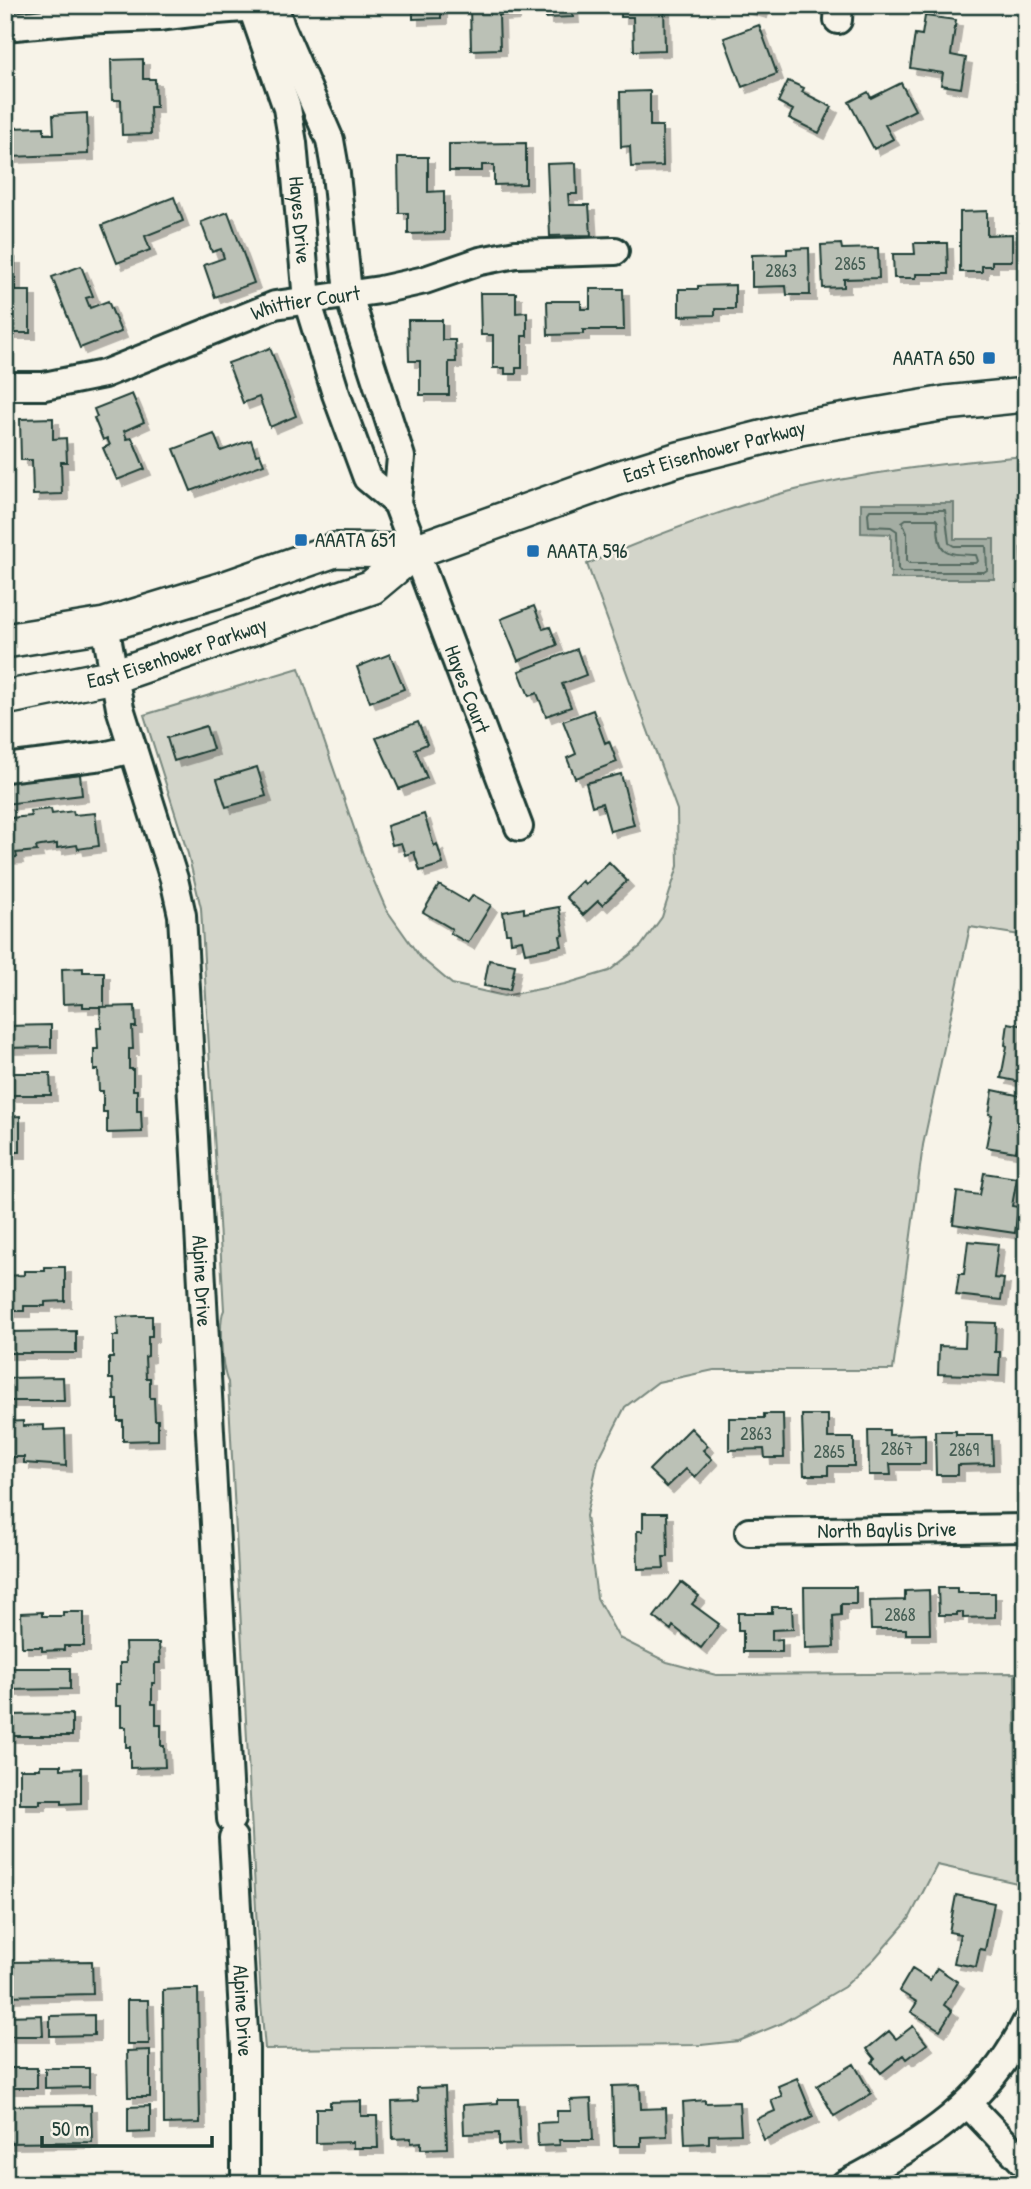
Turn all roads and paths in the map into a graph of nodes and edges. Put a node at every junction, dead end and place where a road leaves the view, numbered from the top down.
1 (263, 6) edge
2 (5, 27) edge
3 (615, 251) dead end
4 (348, 293) junction
5 (307, 300) junction
6 (5, 386) edge
7 (1026, 395) edge
8 (397, 503) junction
9 (415, 551) junction
10 (105, 625) junction
11 (5, 641) edge
12 (114, 676) junction
13 (5, 698) edge
14 (133, 749) junction
15 (5, 768) edge
16 (519, 827) dead end
17 (1026, 1528) edge
18 (749, 1532) dead end
19 (1026, 2023) edge
20 (968, 2104) junction
21 (1026, 2165) edge
22 (245, 2184) edge
23 (845, 2184) edge

1 - 2 street
1 - 4 street, Hayes Drive
1 - 5 street, Hayes Drive
3 - 4 street, Whittier Court
4 - 5 street, Whittier Court
4 - 8 street, Hayes Drive
5 - 6 street, Whittier Court
5 - 8 street, Hayes Drive
7 - 9 main road, East Eisenhower Parkway
8 - 9 street, Hayes Drive
9 - 10 main road, East Eisenhower Parkway
9 - 12 main road, East Eisenhower Parkway
9 - 16 street, Hayes Court
10 - 11 main road, East Eisenhower Parkway
10 - 12 street, Alpine Drive
12 - 13 main road, East Eisenhower Parkway
12 - 14 street, Alpine Drive
14 - 15 street
14 - 22 street, Alpine Drive
17 - 18 street, North Baylis Drive
19 - 20 street
20 - 21 street
20 - 23 street

